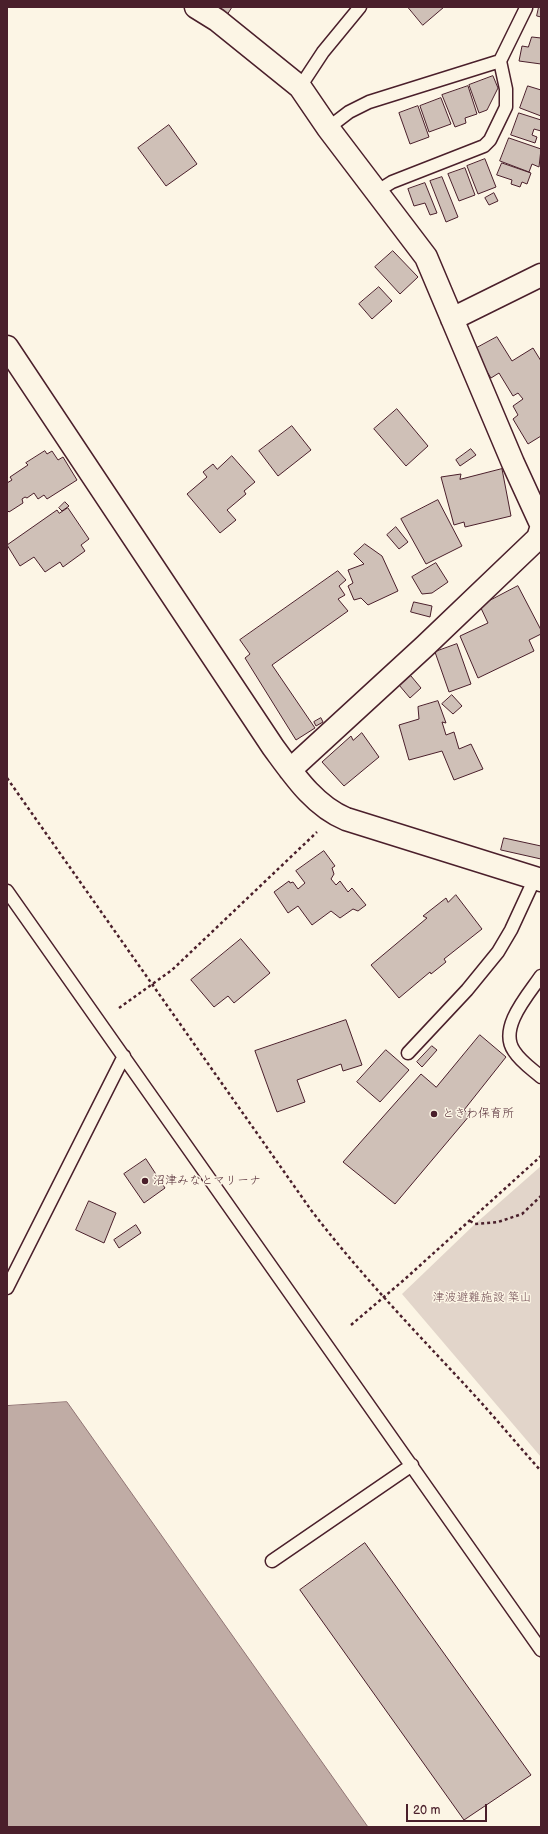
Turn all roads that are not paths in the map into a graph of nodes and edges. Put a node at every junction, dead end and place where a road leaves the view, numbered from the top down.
1 (196, 7) edge
2 (360, 7) edge
3 (526, 8) dead end
4 (500, 61) junction
5 (300, 87) junction
6 (328, 128) junction
7 (376, 192) junction
8 (541, 275) edge
9 (452, 319) junction
10 (7, 347) edge
11 (540, 534) edge
12 (290, 770) junction
13 (538, 879) edge
14 (7, 891) edge
15 (541, 976) edge
16 (408, 1053) dead end
17 (124, 1056) junction
18 (541, 1077) edge
19 (7, 1288) edge
20 (412, 1465) junction
21 (272, 1561) dead end
22 (541, 1650) edge

1 - 5 street
2 - 5 lane
3 - 4 lane
4 - 6 lane
4 - 7 lane
5 - 6 street
6 - 7 street
7 - 9 street
8 - 9 street
9 - 11 street
10 - 12 street
11 - 12 street
12 - 13 street
13 - 16 lane
14 - 17 lane
15 - 18 lane
17 - 19 lane
17 - 20 lane
20 - 21 lane
20 - 22 lane

